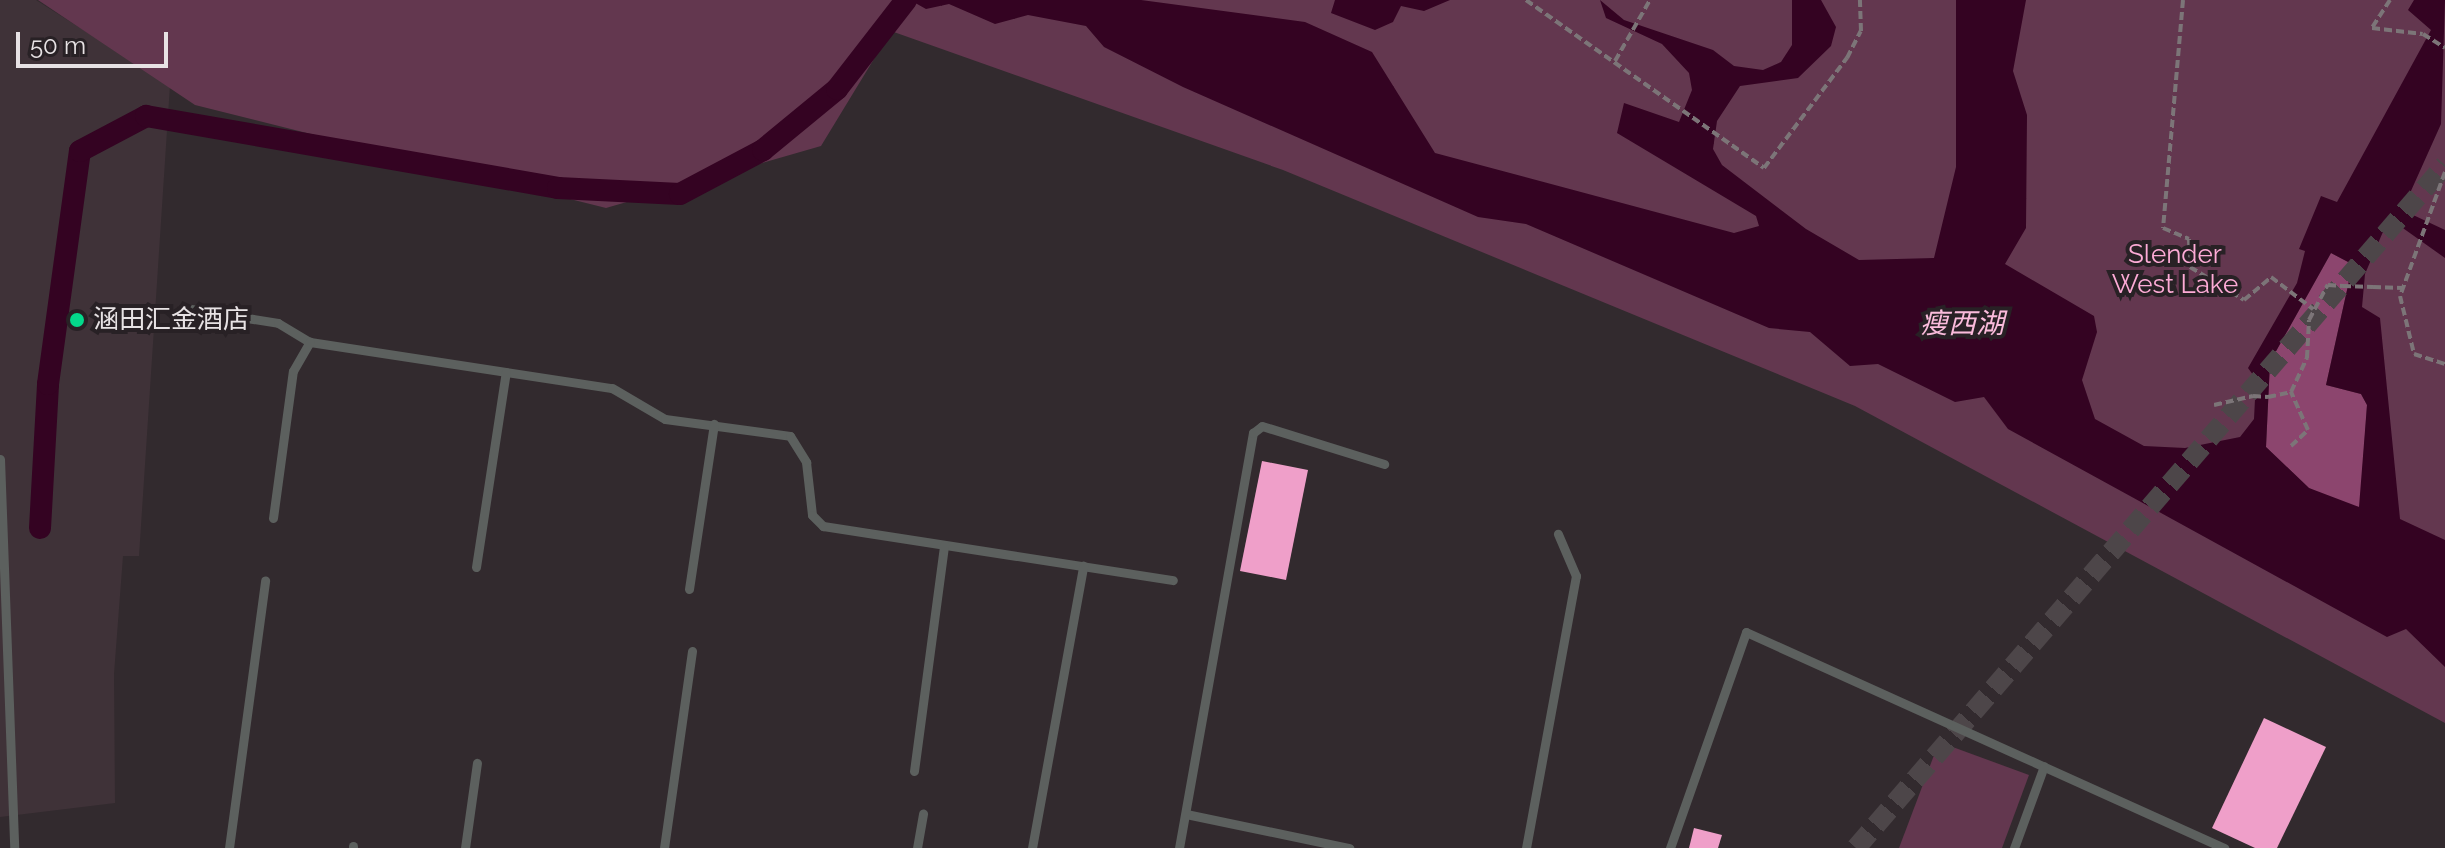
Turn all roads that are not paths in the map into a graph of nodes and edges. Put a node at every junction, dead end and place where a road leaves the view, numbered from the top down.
1 (191, 309) dead end
2 (310, 342) junction
3 (506, 372) junction
4 (714, 424) junction
5 (0, 459) edge
6 (1384, 464) dead end
7 (273, 518) dead end
8 (1558, 534) dead end
9 (944, 545) junction
10 (1083, 566) junction
11 (476, 567) dead end
12 (265, 580) dead end
13 (1173, 580) dead end
14 (689, 589) dead end
15 (692, 651) dead end
16 (477, 763) dead end
17 (2044, 766) junction
18 (914, 771) dead end
19 (923, 814) dead end
20 (1186, 814) junction
21 (14, 848) edge
22 (229, 848) edge
23 (465, 848) edge
24 (664, 848) edge
25 (917, 848) edge
26 (1032, 848) edge
27 (1179, 848) edge
28 (1349, 848) edge
29 (1526, 848) edge
30 (1670, 848) edge
31 (2014, 848) edge
32 (2224, 848) edge

1 - 2 lane
2 - 3 lane
2 - 7 lane
3 - 4 lane
3 - 11 lane
4 - 9 lane
4 - 14 lane
5 - 21 lane
6 - 20 lane
8 - 29 lane
9 - 10 lane
9 - 18 lane
10 - 13 lane
10 - 26 lane
12 - 22 lane
15 - 24 lane
16 - 23 lane
17 - 30 lane
17 - 31 lane
17 - 32 lane
19 - 25 lane
20 - 27 lane
20 - 28 lane

